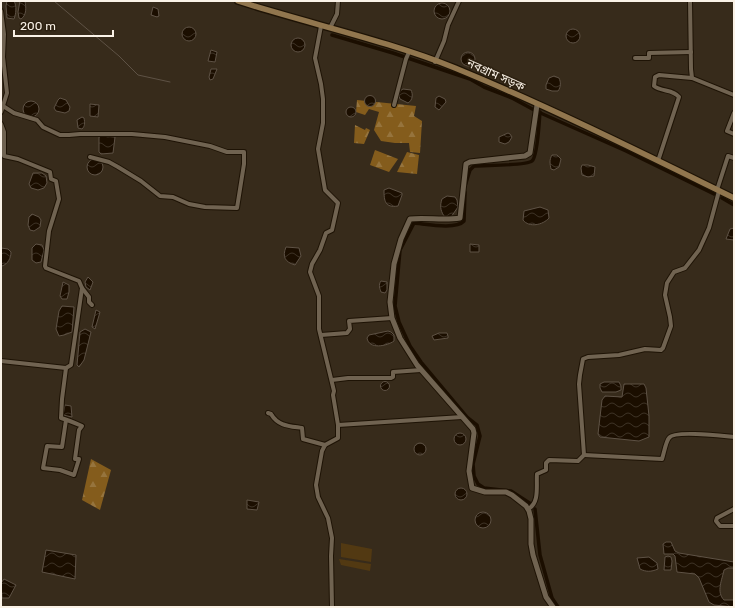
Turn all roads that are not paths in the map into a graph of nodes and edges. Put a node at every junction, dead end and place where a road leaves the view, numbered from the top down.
1 (238, 1) edge
2 (338, 1) edge
3 (459, 1) edge
4 (690, 1) edge
5 (1, 11) edge
6 (2, 17) edge
7 (321, 26) junction
8 (330, 28) junction
9 (691, 52) junction
10 (408, 56) junction
11 (635, 58) dead end
12 (435, 62) junction
13 (692, 78) junction
14 (734, 95) edge
15 (394, 105) dead end
16 (3, 106) junction
17 (537, 106) junction
18 (1, 112) edge
19 (734, 113) edge
20 (1, 124) edge
21 (734, 134) edge
22 (90, 156) dead end
23 (734, 158) edge
24 (658, 161) junction
25 (718, 190) junction
26 (734, 198) edge
27 (82, 288) junction
28 (92, 305) dead end
29 (392, 318) junction
30 (321, 335) junction
31 (1, 361) edge
32 (66, 368) junction
33 (421, 370) junction
34 (332, 380) junction
35 (268, 413) dead end
36 (462, 417) junction
37 (66, 420) junction
38 (338, 425) junction
39 (734, 437) edge
40 (325, 445) junction
41 (584, 455) junction
42 (528, 509) junction
43 (734, 509) edge
44 (734, 526) edge
45 (332, 607) edge
46 (553, 607) edge

1 - 7 main road, নবগ্রাম সড়ক
2 - 8 street
3 - 12 street
4 - 9 street
5 - 6 street
6 - 16 street
7 - 8 main road, নবগ্রাম সড়ক
7 - 30 street
8 - 10 main road, নবগ্রাম সড়ক
9 - 11 street
9 - 13 street
10 - 12 main road, নবগ্রাম সড়ক
10 - 15 street
12 - 17 main road, নবগ্রাম সড়ক
13 - 14 street
13 - 24 street
16 - 18 street
16 - 22 street
17 - 24 main road, নবগ্রাম সড়ক
17 - 29 street
19 - 21 street
20 - 27 street
23 - 25 street
24 - 25 main road, নবগ্রাম সড়ক
25 - 26 main road, নবগ্রাম সড়ক
25 - 41 street
27 - 28 street
27 - 32 street
29 - 30 street
29 - 33 street
30 - 34 street
31 - 32 street
32 - 37 street
33 - 34 street
33 - 36 street
34 - 38 street
35 - 40 street
36 - 38 street
36 - 42 street
37 - 37 street
38 - 40 street
39 - 41 street
40 - 45 street
41 - 42 street
42 - 46 street
43 - 44 street

